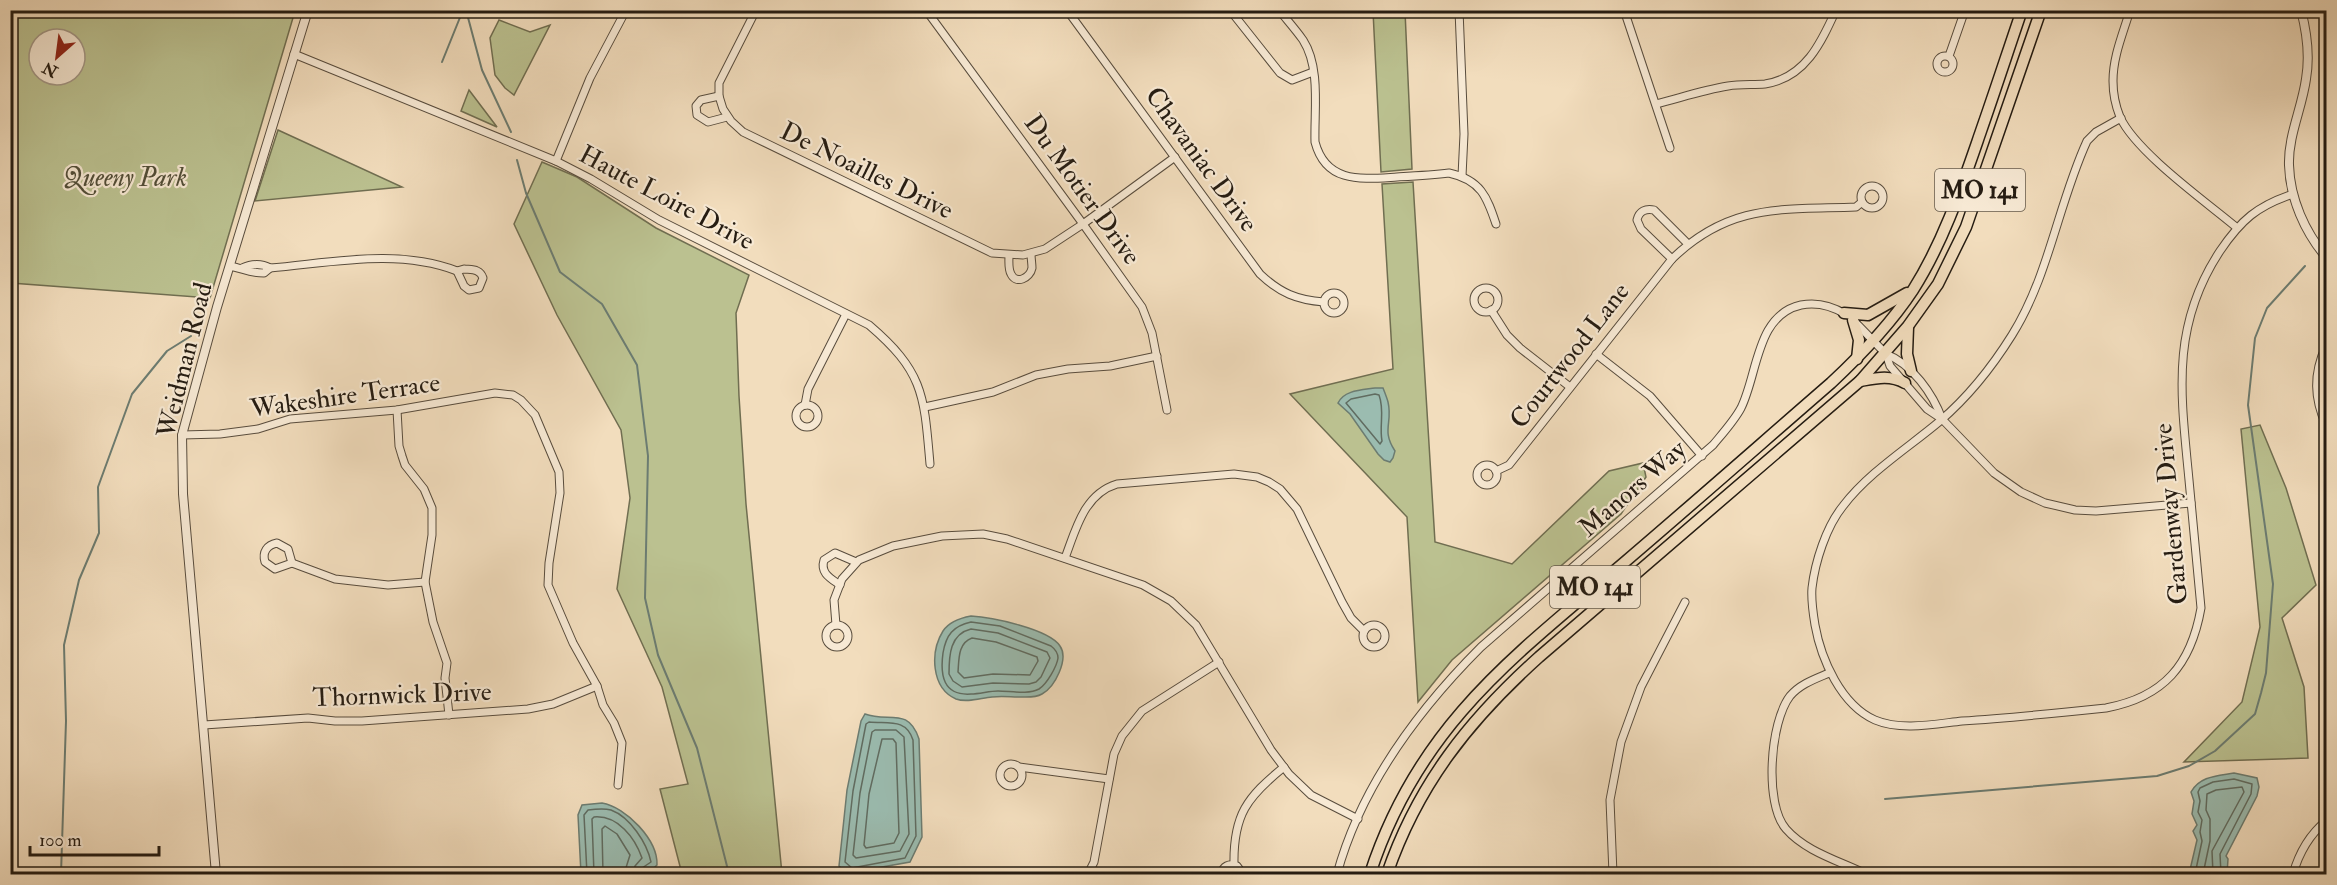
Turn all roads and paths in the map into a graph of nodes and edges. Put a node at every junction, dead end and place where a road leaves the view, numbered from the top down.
1 (308, 10) edge
2 (626, 10) edge
3 (756, 10) edge
4 (926, 10) edge
5 (1067, 10) edge
6 (1230, 10) edge
7 (1279, 10) edge
8 (1459, 10) edge
9 (1624, 10) edge
10 (1836, 10) edge
11 (1965, 10) edge
12 (2022, 10) edge
13 (2041, 10) edge
14 (2130, 10) edge
15 (2301, 10) edge
16 (294, 54) junction
17 (1949, 56) dead end
18 (1313, 72) junction
19 (720, 100) junction
20 (1656, 104) junction
21 (727, 117) junction
22 (2121, 118) junction
23 (1670, 148) dead end
24 (1175, 157) junction
25 (556, 161) junction
26 (1462, 176) junction
27 (2293, 195) junction
28 (1862, 202) dead end
29 (1083, 224) junction
30 (1496, 224) dead end
31 (2236, 227) junction
32 (1688, 244) junction
33 (1031, 254) junction
34 (1009, 255) junction
35 (2326, 257) edge
36 (1672, 259) junction
37 (230, 266) junction
38 (457, 271) dead end
39 (1913, 290) junction
40 (1324, 302) dead end
41 (1491, 310) dead end
42 (846, 314) junction
43 (1848, 316) junction
44 (1908, 326) junction
45 (1874, 341) junction
46 (2326, 346) edge
47 (1596, 354) junction
48 (1886, 354) junction
49 (1157, 356) junction
50 (1857, 359) junction
51 (1911, 371) junction
52 (1860, 381) junction
53 (1905, 383) junction
54 (1570, 387) junction
55 (805, 405) dead end
56 (925, 408) junction
57 (397, 410) junction
58 (1167, 410) dead end
59 (1942, 419) junction
60 (2326, 425) edge
61 (182, 435) junction
62 (1702, 456) junction
63 (930, 464) dead end
64 (1496, 471) dead end
65 (2191, 503) junction
66 (1065, 558) junction
67 (856, 562) junction
68 (292, 564) junction
69 (425, 582) junction
70 (840, 585) junction
71 (1685, 602) dead end
72 (836, 626) dead end
73 (1364, 631) dead end
74 (1220, 662) junction
75 (1829, 673) junction
76 (597, 686) junction
77 (449, 715) junction
78 (204, 726) junction
79 (1019, 767) dead end
80 (1284, 767) junction
81 (1109, 779) junction
82 (618, 784) dead end
83 (1358, 819) junction
84 (2326, 821) edge
85 (1234, 865) junction
86 (216, 874) edge
87 (1088, 874) edge
88 (1221, 874) edge
89 (1243, 874) edge
90 (1337, 874) edge
91 (1370, 874) edge
92 (1389, 874) edge
93 (1613, 874) edge
94 (1866, 874) edge
95 (2293, 874) edge

1 - 16 street, Weidman Road
2 - 25 street
3 - 19 street
4 - 29 street, Du Motier Drive
5 - 24 street, Chavaniac Drive
6 - 18 street
7 - 18 street
8 - 26 street
9 - 20 street
10 - 20 street
11 - 17 street
12 - 39 highway, MO 141
13 - 44 highway, MO 141
14 - 22 street
15 - 27 street
16 - 25 street, Haute Loire Drive
16 - 37 street, Weidman Road
18 - 26 street
19 - 21 street, De Noailles Drive
19 - 21 street
20 - 23 street
21 - 34 street, De Noailles Drive
22 - 31 street
22 - 59 street, Gardenway Drive
24 - 29 street, De Noailles Drive
24 - 40 street, Chavaniac Drive
25 - 42 street, Haute Loire Drive
26 - 30 street
27 - 31 street, Gardenway Drive
27 - 35 street
28 - 32 street, Courtwood Lane
29 - 33 street, De Noailles Drive
29 - 49 street, Du Motier Drive
31 - 65 street, Gardenway Drive
32 - 36 street, Courtwood Lane
32 - 36 street
33 - 34 street, De Noailles Drive
33 - 34 street
36 - 47 street, Courtwood Lane
37 - 38 street
37 - 61 street, Weidman Road
39 - 43 highway
39 - 45 highway, MO 141
41 - 54 street
42 - 55 street
42 - 56 street, Haute Loire Drive
43 - 45 street, Manors Way
43 - 50 highway
43 - 62 street, Manors Way
44 - 48 highway, MO 141
44 - 51 highway
45 - 48 street, Manors Way
45 - 50 highway, MO 141
46 - 60 street
47 - 54 street, Courtwood Lane
47 - 62 street
48 - 51 street
48 - 52 highway, MO 141
48 - 53 street
49 - 56 street
49 - 58 street, Du Motier Drive
50 - 91 highway, MO 141
51 - 59 street
52 - 53 highway
52 - 92 highway, MO 141
53 - 59 street
54 - 64 street, Courtwood Lane
56 - 63 street, Haute Loire Drive
57 - 61 street, Wakeshire Terrace
57 - 69 street
57 - 76 street, Wakeshire Terrace
59 - 65 street
59 - 75 street, Gardenway Drive
61 - 78 street, Weidman Road
62 - 83 street, Manors Way
65 - 75 street, Gardenway Drive
66 - 67 street
66 - 73 street
66 - 74 street
67 - 70 street
67 - 70 street
68 - 68 street
68 - 69 street
69 - 77 street
70 - 72 street
71 - 93 street
74 - 80 street
74 - 81 street
75 - 94 street
76 - 77 street, Thornwick Drive
76 - 82 street
77 - 78 street, Thornwick Drive
78 - 86 street, Weidman Road
79 - 81 street
80 - 83 street
80 - 85 street
81 - 87 street
83 - 90 street, Manors Way
84 - 95 street
85 - 88 street
85 - 89 street

